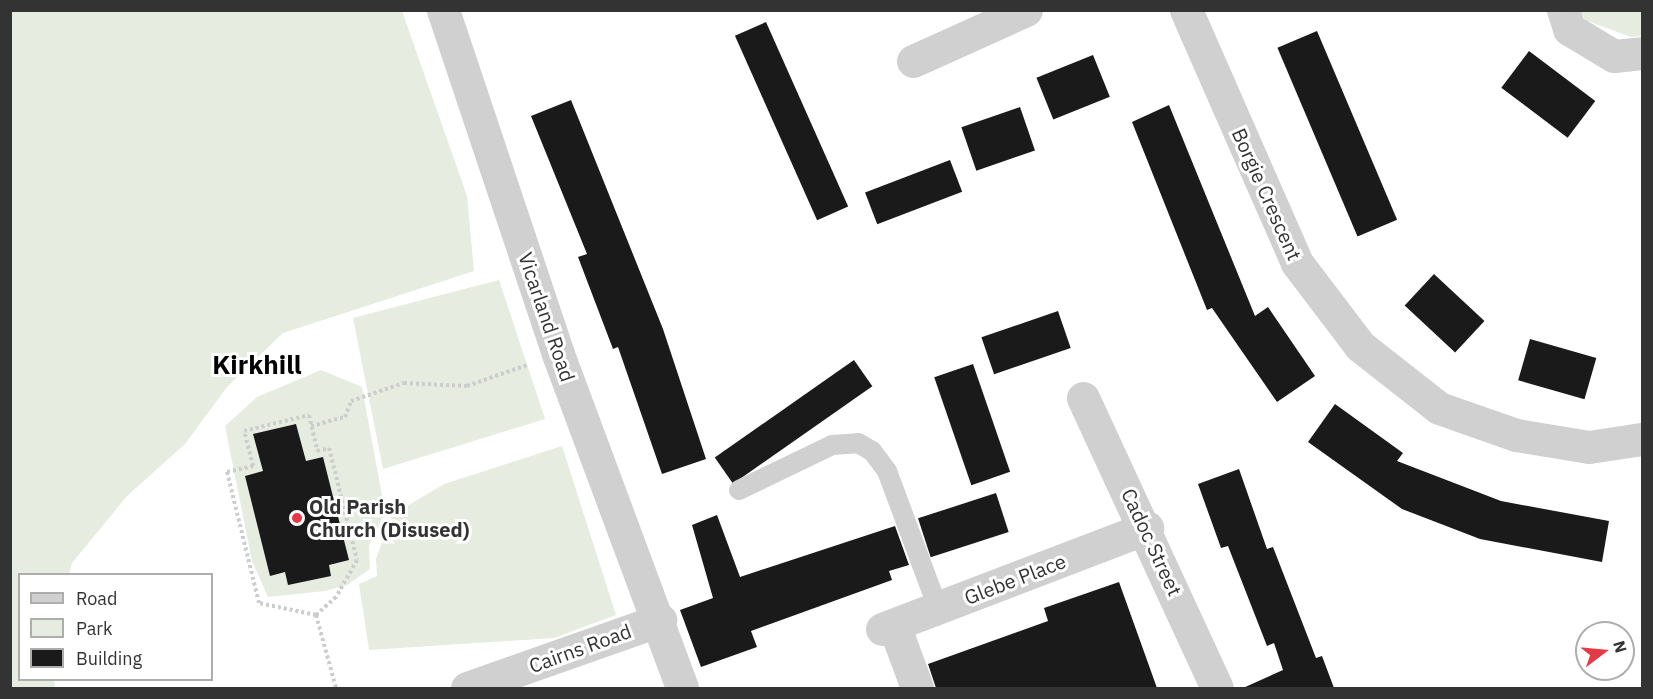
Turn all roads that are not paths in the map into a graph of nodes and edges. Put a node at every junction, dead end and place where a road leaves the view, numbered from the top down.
1 (443, 10) edge
2 (1026, 10) edge
3 (1186, 10) edge
4 (1563, 10) edge
5 (1642, 53) edge
6 (913, 61) dead end
7 (1083, 398) dead end
8 (1642, 439) edge
9 (739, 490) dead end
10 (1147, 528) junction
11 (938, 608) junction
12 (660, 620) junction
13 (467, 688) edge
14 (682, 688) edge
15 (917, 688) edge
16 (1217, 688) edge

1 - 12 street, Vicarland Road
2 - 6 street
3 - 8 street, Borgie Crescent
4 - 5 street
7 - 10 street, Cadoc Street
9 - 11 lane
10 - 11 street, Glebe Place
10 - 16 street, Cadoc Street
11 - 15 street, Glebe Place
12 - 13 street, Cairns Road
12 - 14 street, Vicarland Road

